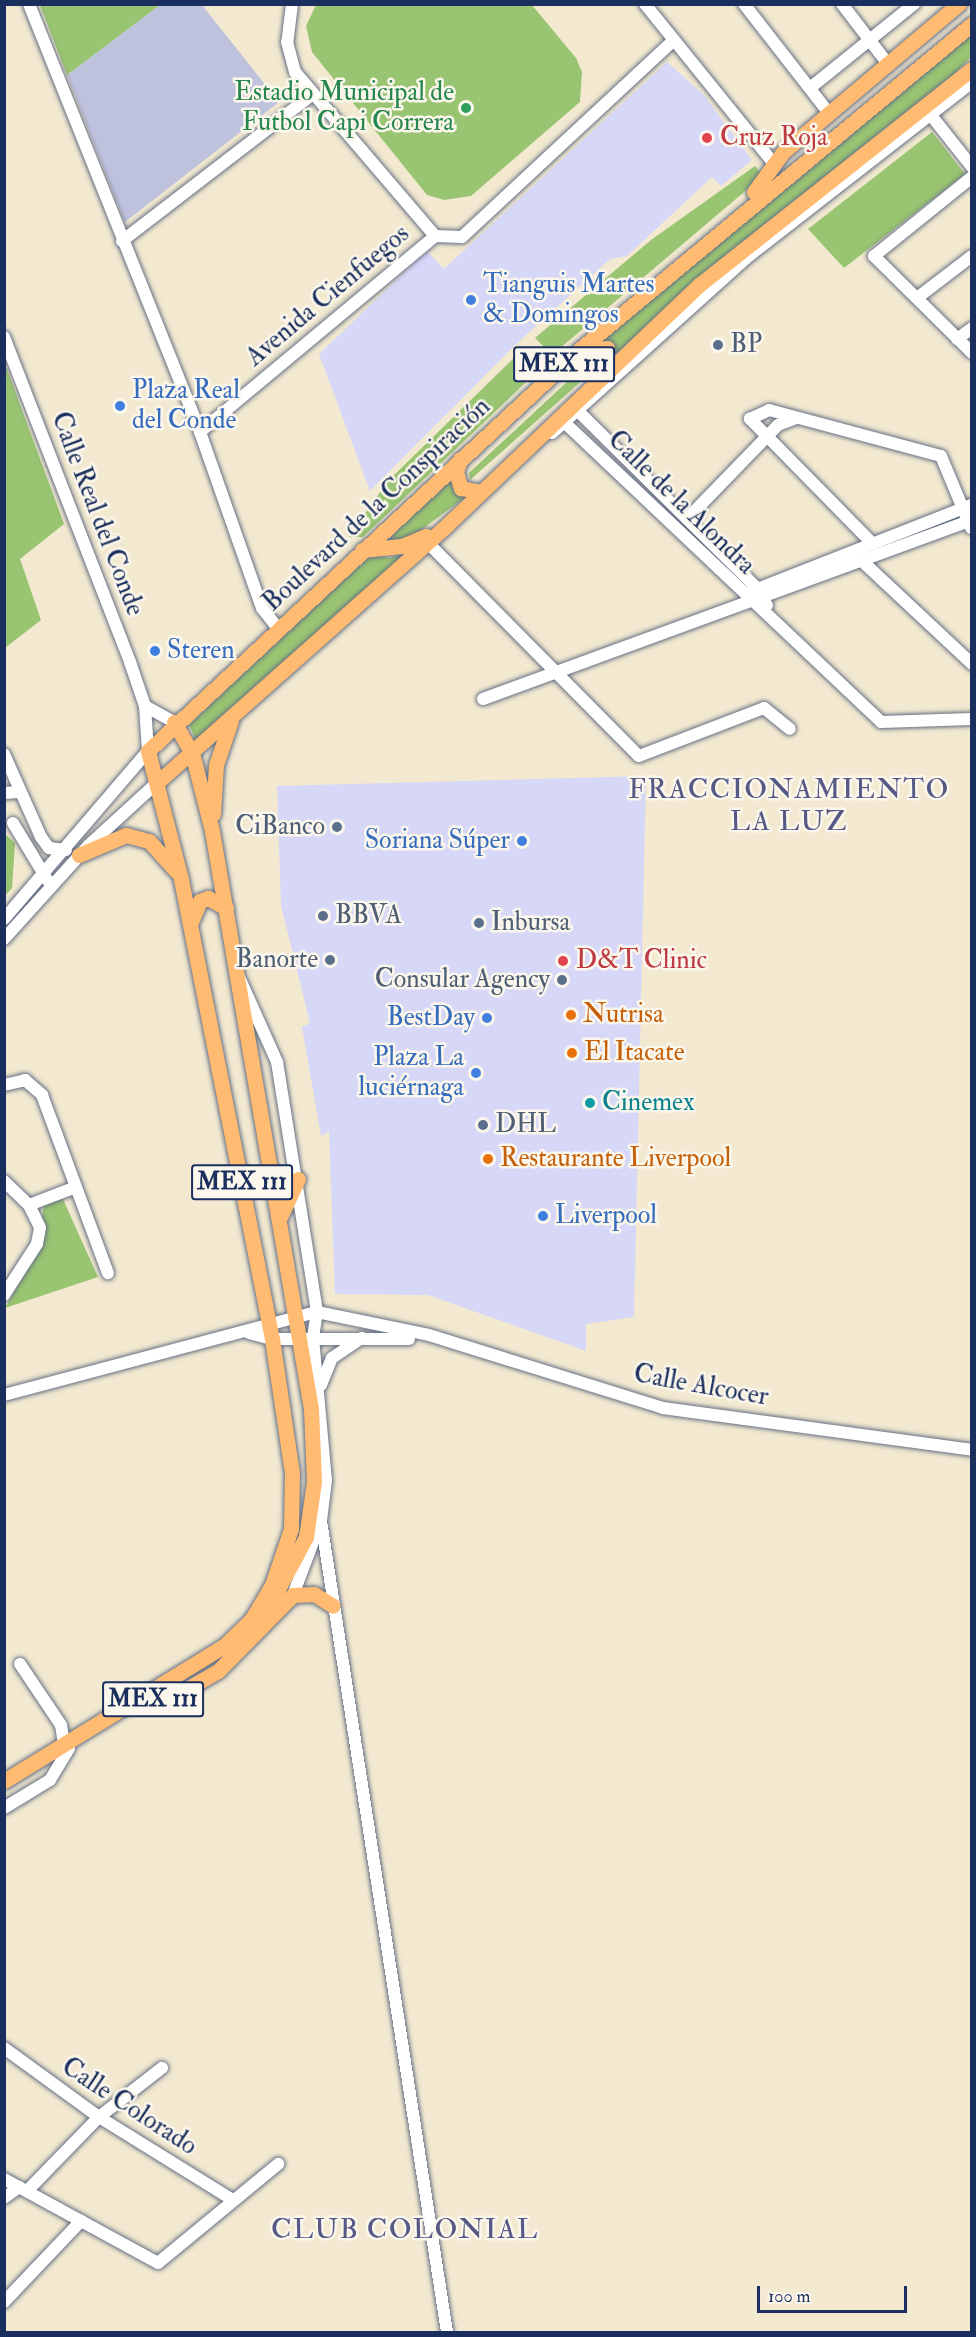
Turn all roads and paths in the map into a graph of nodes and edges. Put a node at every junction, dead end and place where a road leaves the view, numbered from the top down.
1 (29, 4) edge
2 (292, 4) edge
3 (645, 4) edge
4 (744, 4) edge
5 (842, 4) edge
6 (914, 4) edge
7 (950, 7) edge
8 (972, 24) edge
9 (674, 40) junction
10 (870, 40) junction
11 (888, 64) junction
12 (972, 69) edge
13 (972, 82) edge
14 (810, 88) junction
15 (313, 94) junction
16 (829, 113) junction
17 (930, 114) junction
18 (775, 165) junction
19 (972, 167) edge
20 (972, 177) edge
21 (435, 236) junction
22 (712, 237) junction
23 (122, 241) junction
24 (972, 256) edge
25 (916, 298) junction
26 (972, 328) edge
27 (4, 337) edge
28 (957, 339) junction
29 (579, 350) junction
30 (972, 353) edge
31 (607, 372) junction
32 (578, 411) junction
33 (796, 418) junction
34 (565, 423) junction
35 (200, 432) junction
36 (766, 437) junction
37 (460, 459) junction
38 (501, 473) junction
39 (481, 492) junction
40 (668, 499) junction
41 (967, 506) edge
42 (656, 511) junction
43 (687, 519) junction
44 (448, 524) junction
45 (969, 524) edge
46 (427, 542) junction
47 (871, 542) junction
48 (362, 550) junction
49 (862, 561) junction
50 (757, 588) junction
51 (744, 595) junction
52 (760, 601) junction
53 (727, 610) junction
54 (279, 630) junction
55 (972, 664) edge
56 (553, 673) junction
57 (483, 699) dead end
58 (145, 706) junction
59 (972, 719) edge
60 (231, 721) junction
61 (174, 722) junction
62 (790, 729) dead end
63 (148, 751) junction
64 (192, 753) junction
65 (4, 754) edge
66 (160, 780) junction
67 (19, 792) junction
68 (4, 793) edge
69 (28, 810) junction
70 (9, 822) edge
71 (212, 831) junction
72 (72, 853) junction
73 (181, 879) junction
74 (48, 880) junction
75 (226, 908) junction
76 (4, 919) edge
77 (190, 925) junction
78 (4, 939) edge
79 (239, 976) junction
80 (4, 1085) edge
81 (298, 1179) junction
82 (4, 1181) edge
83 (76, 1187) junction
84 (29, 1205) junction
85 (279, 1220) junction
86 (108, 1273) dead end
87 (4, 1295) edge
88 (317, 1312) junction
89 (298, 1315) junction
90 (267, 1323) junction
91 (249, 1333) junction
92 (429, 1335) junction
93 (308, 1338) junction
94 (362, 1338) junction
95 (272, 1339) junction
96 (4, 1395) edge
97 (972, 1450) edge
98 (324, 1458) junction
99 (321, 1521) junction
100 (293, 1595) junction
101 (333, 1606) junction
102 (20, 1664) dead end
103 (155, 1698) junction
104 (66, 1747) junction
105 (4, 1781) edge
106 (4, 1787) edge
107 (4, 1808) edge
108 (4, 2048) edge
109 (162, 2068) dead end
110 (99, 2117) junction
111 (278, 2164) dead end
112 (4, 2179) edge
113 (23, 2189) junction
114 (4, 2198) edge
115 (233, 2200) junction
116 (81, 2221) junction
117 (4, 2302) edge
118 (447, 2332) edge

1 - 23 street
2 - 15 street
3 - 9 street
4 - 14 street
5 - 10 street
6 - 10 street
7 - 11 main road
8 - 22 main road, Boulevard de la Conspiración / MEX 111
9 - 18 street
9 - 21 street, Avenida Cienfuegos
10 - 11 street
10 - 14 street
11 - 16 main road
12 - 31 main road, MEX 111
13 - 17 street
14 - 16 street
15 - 21 street
15 - 23 street
16 - 18 main road
17 - 19 street
17 - 32 street
18 - 22 main road
20 - 25 street
21 - 35 street, Avenida Cienfuegos
22 - 29 main road, Boulevard de la Conspiración / MEX 111
23 - 35 street
24 - 25 street
25 - 28 street
26 - 28 street
27 - 58 street, Calle Real del Conde
28 - 30 street
29 - 31 main road
29 - 37 main road, Boulevard de la Conspiración / MEX 111
31 - 38 main road, MEX 111
32 - 34 street
32 - 40 street, Calle de la Alondra
33 - 36 street
33 - 36 street
33 - 41 street
34 - 38 street
34 - 42 street, Calle de la Alondra
35 - 54 street
36 - 43 street
36 - 47 street
37 - 39 main road
37 - 48 main road, Boulevard de la Conspiración / MEX 111
38 - 39 main road, MEX 111
39 - 44 main road, MEX 111
40 - 42 street
40 - 43 street, Calle de la Alondra
41 - 45 street
41 - 47 street
42 - 51 street, Calle de la Alondra
43 - 50 street, Calle de la Alondra
44 - 46 main road, MEX 111
44 - 48 main road
45 - 49 street
46 - 56 street
46 - 60 main road, MEX 111
47 - 50 street
48 - 54 main road, Boulevard de la Conspiración / MEX 111
49 - 52 street
49 - 55 street
50 - 51 street
50 - 52 street, Calle de la Alondra
51 - 52 street, Calle de la Alondra
51 - 53 street
52 - 53 street
52 - 59 street, Calle de la Alondra
53 - 56 street
54 - 61 main road, Boulevard de la Conspiración / MEX 111
56 - 57 street
56 - 62 street
58 - 61 street
58 - 63 street, Calle Real del Conde
60 - 64 main road, MEX 111
60 - 71 main road, MEX 111
61 - 63 main road, MEX 111
61 - 64 main road, MEX 111
63 - 66 main road, MEX 111
63 - 72 street
64 - 66 main road, MEX 111
64 - 71 main road, MEX 111
65 - 67 street
66 - 72 street
66 - 73 main road, MEX 111
67 - 68 street
67 - 69 street
69 - 70 street
69 - 72 street
70 - 74 street
71 - 75 main road, MEX 111
72 - 73 main road
72 - 74 street
73 - 77 main road, MEX 111
74 - 76 street
74 - 78 street
75 - 77 main road
75 - 79 main road, MEX 111
77 - 90 main road, MEX 111
79 - 81 street
79 - 85 main road, MEX 111
80 - 83 street
81 - 85 main road
81 - 88 street
82 - 84 street
83 - 84 street
83 - 86 street
84 - 87 street
85 - 89 main road, MEX 111
88 - 89 street, Calle Alcocer
88 - 92 street, Calle Alcocer
88 - 93 street
89 - 90 street, Calle Alcocer
89 - 93 main road, MEX 111
90 - 91 street, Calle Alcocer
90 - 95 main road, MEX 111
91 - 95 street, Calle Alcocer
91 - 96 street
92 - 94 street, Calle Alcocer
92 - 97 street, Calle Alcocer
93 - 94 street, Calle Alcocer
93 - 95 street, Calle Alcocer
93 - 98 street
93 - 103 main road, MEX 111
94 - 98 street
95 - 104 main road, MEX 111
98 - 99 street
99 - 100 street
99 - 101 street
100 - 101 main road
100 - 103 main road
101 - 118 street
102 - 104 street
103 - 104 main road, MEX 111
104 - 105 main road, MEX 111
104 - 106 main road, MEX 111
104 - 107 street
108 - 110 street, Calle Colorado
109 - 110 street
110 - 113 street
110 - 115 street, Calle Colorado
111 - 115 street
112 - 113 street
113 - 114 street
113 - 116 street
115 - 116 street
116 - 117 street

